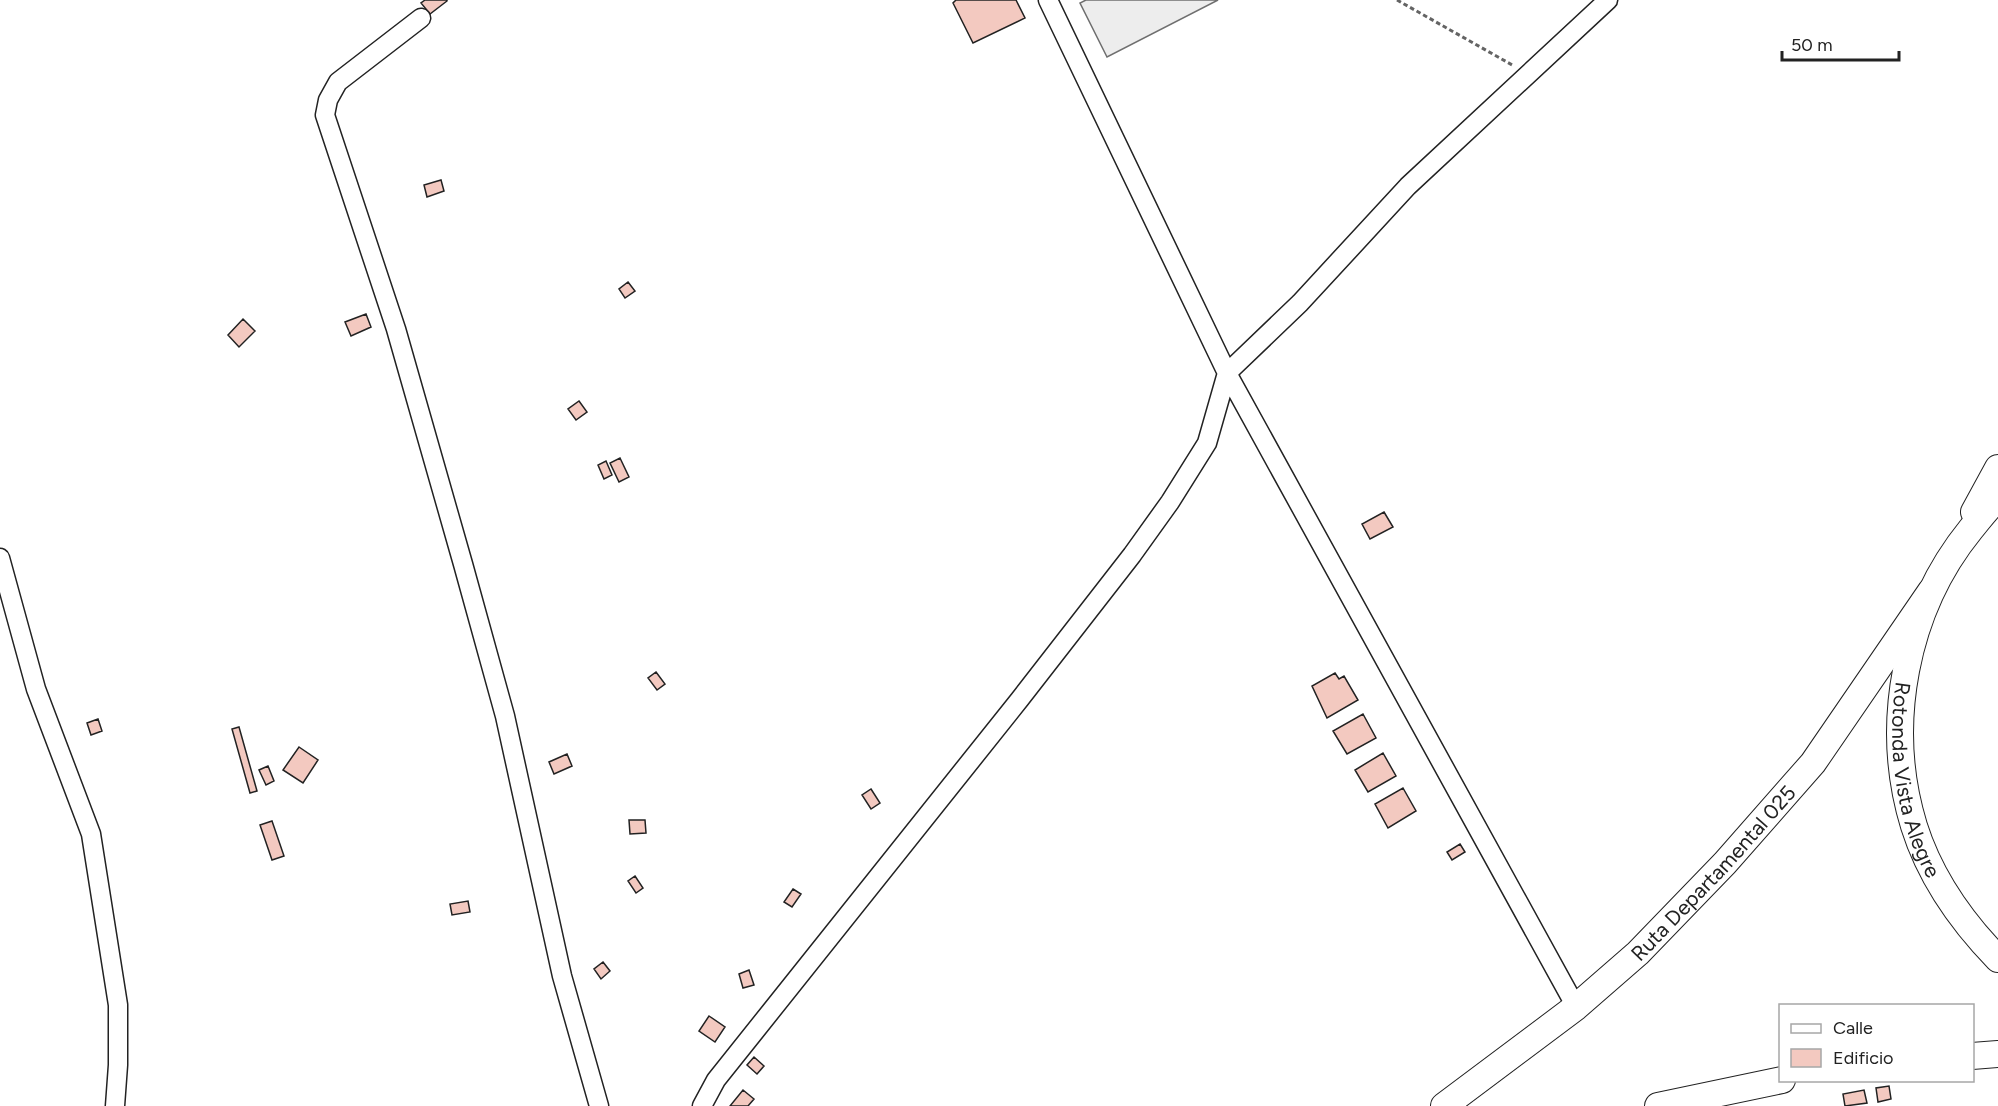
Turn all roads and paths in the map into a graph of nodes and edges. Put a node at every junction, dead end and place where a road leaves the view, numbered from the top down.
1 (1048, 0) edge
2 (1397, 0) edge
3 (1608, 0) edge
4 (422, 18) dead end
5 (1528, 74) junction
6 (1227, 373) junction
7 (1998, 468) edge
8 (1998, 498) edge
9 (1955, 549) junction
10 (0, 558) edge
11 (1931, 591) junction
12 (1998, 959) edge
13 (1576, 1007) junction
14 (1998, 1054) edge
15 (1974, 1056) edge
16 (1779, 1081) edge
17 (116, 1106) edge
18 (599, 1106) edge
19 (702, 1106) edge
20 (1444, 1106) edge
21 (1658, 1106) edge

1 - 6 street
2 - 5 path
3 - 5 street
4 - 18 street
5 - 6 street
6 - 13 street
6 - 19 street
7 - 9 highway
8 - 9 highway, Rotonda Vista Alegre
9 - 11 highway, Rotonda Vista Alegre
10 - 17 street
11 - 12 highway, Rotonda Vista Alegre
11 - 13 highway, Ruta Departamental 025
13 - 20 highway, Ruta Departamental 025
14 - 15 highway
16 - 21 highway

